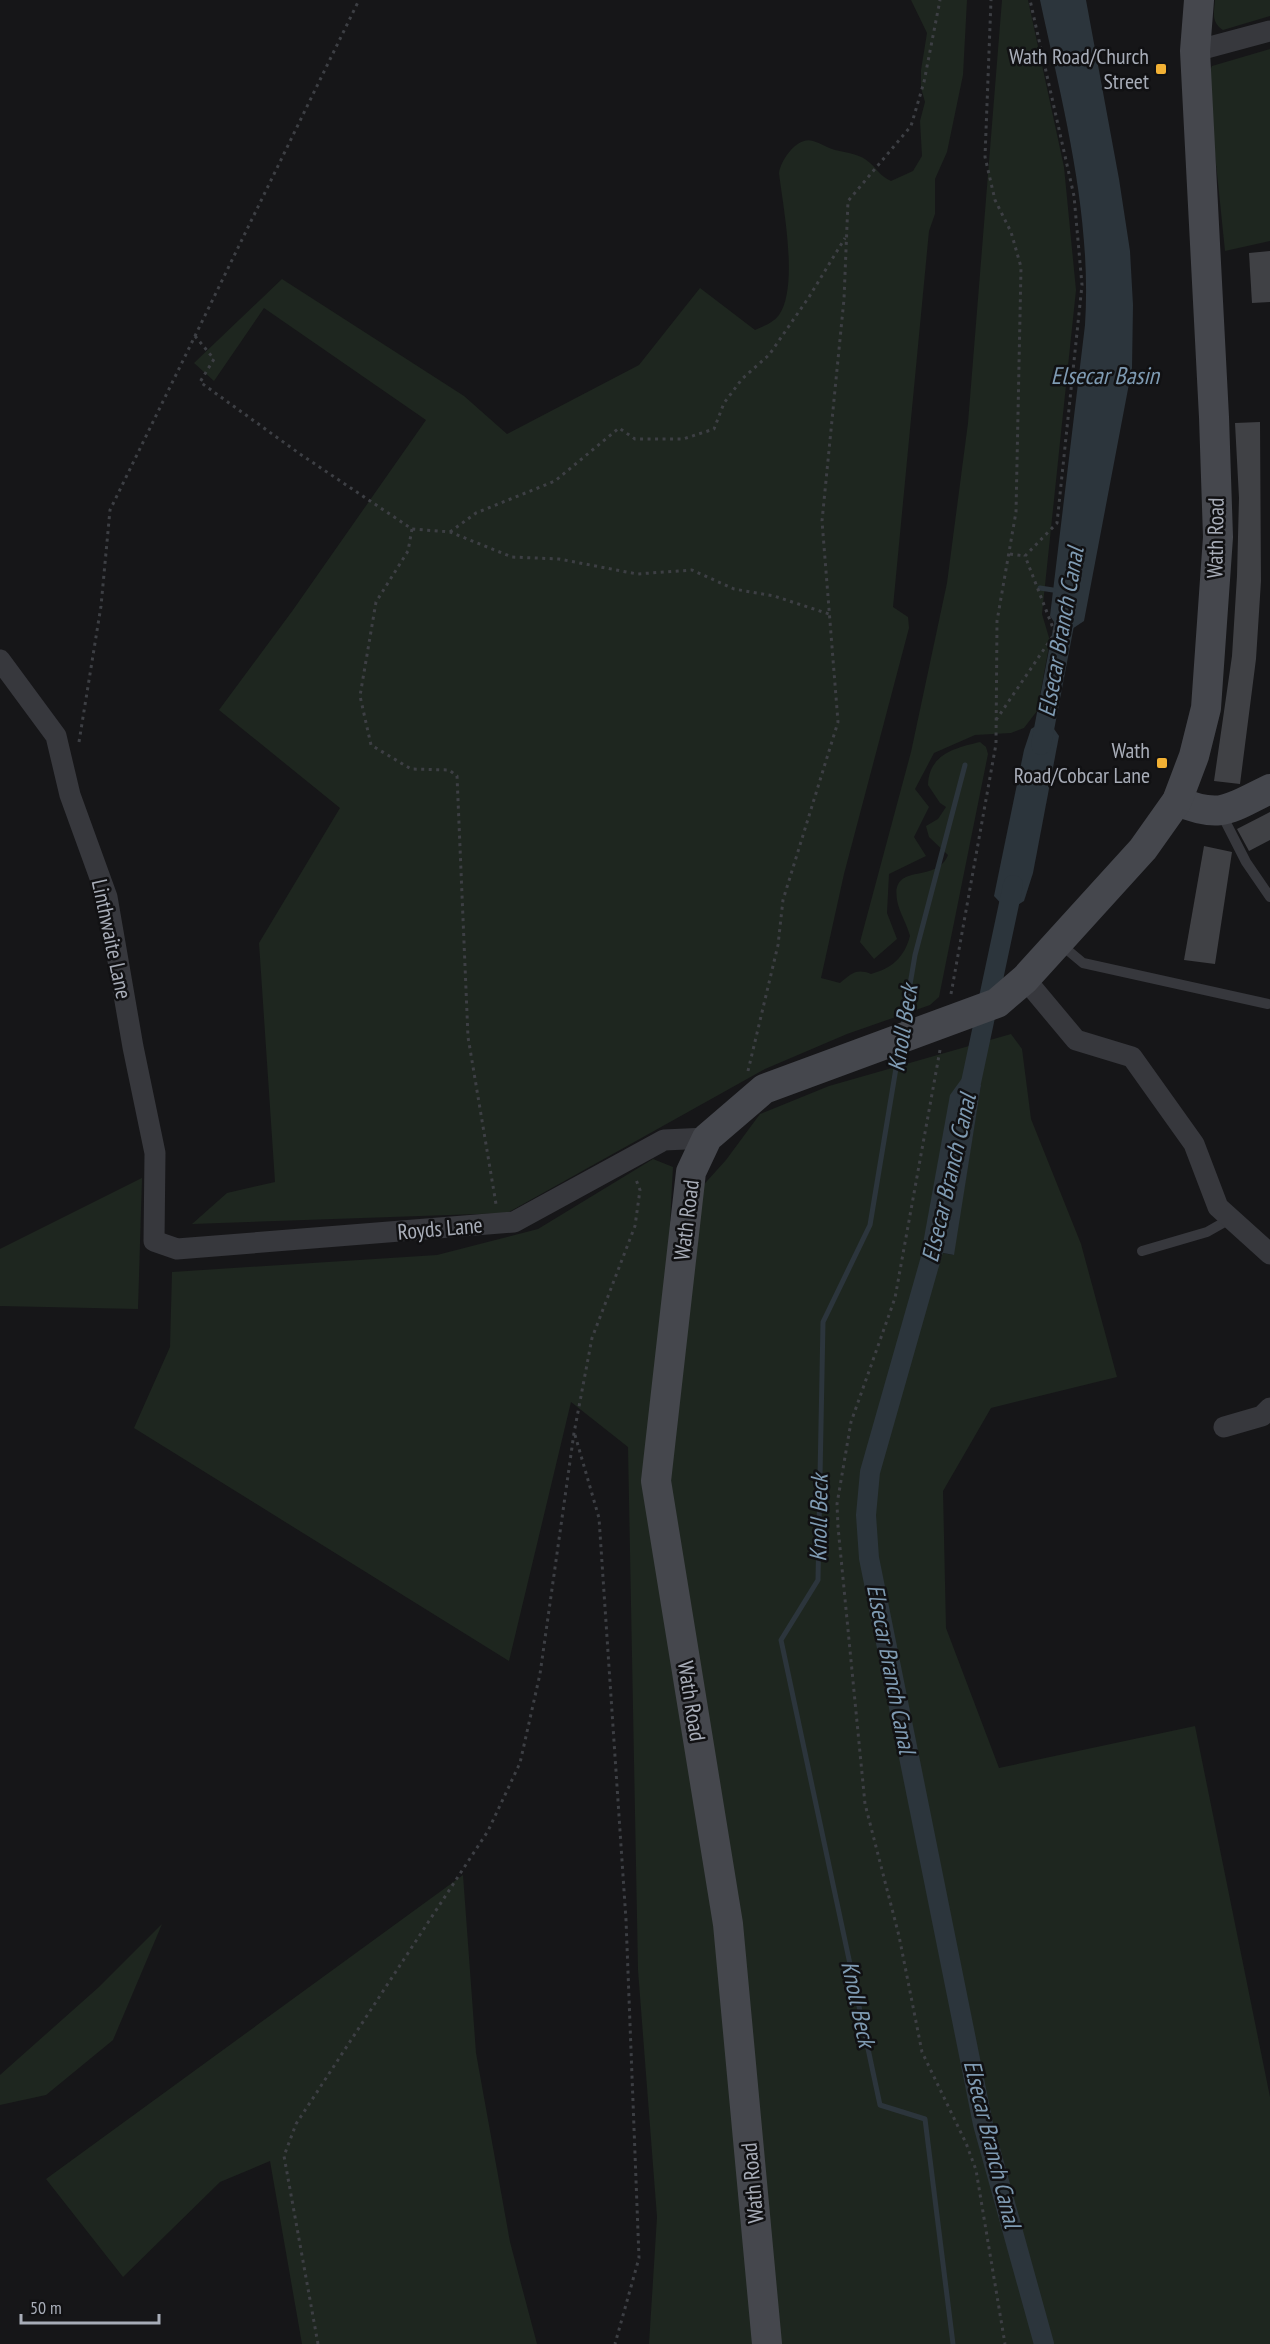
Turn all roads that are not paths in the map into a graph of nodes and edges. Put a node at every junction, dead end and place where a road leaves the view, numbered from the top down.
1 (1199, 0) edge
2 (1270, 31) edge
3 (1195, 51) junction
4 (0, 660) edge
5 (1270, 789) edge
6 (1177, 801) junction
7 (1221, 813) junction
8 (1270, 897) edge
9 (1058, 942) junction
10 (1025, 978) junction
11 (1268, 1004) dead end
12 (707, 1138) junction
13 (1230, 1219) junction
14 (154, 1241) joint
15 (1142, 1251) dead end
16 (1270, 1254) edge
17 (1270, 1408) edge
18 (1224, 1427) dead end
19 (767, 2344) edge

1 - 3 main road, Wath Road
2 - 3 street
3 - 6 main road, Wath Road
4 - 14 street, Linthwaite Lane
5 - 7 main road
6 - 7 main road
6 - 9 main road, Wath Road
7 - 8 lane
9 - 10 main road, Wath Road
9 - 11 lane
10 - 12 main road, Wath Road
10 - 13 street
12 - 14 street, Royds Lane
12 - 19 main road, Wath Road
13 - 15 lane
13 - 16 street
17 - 18 street

